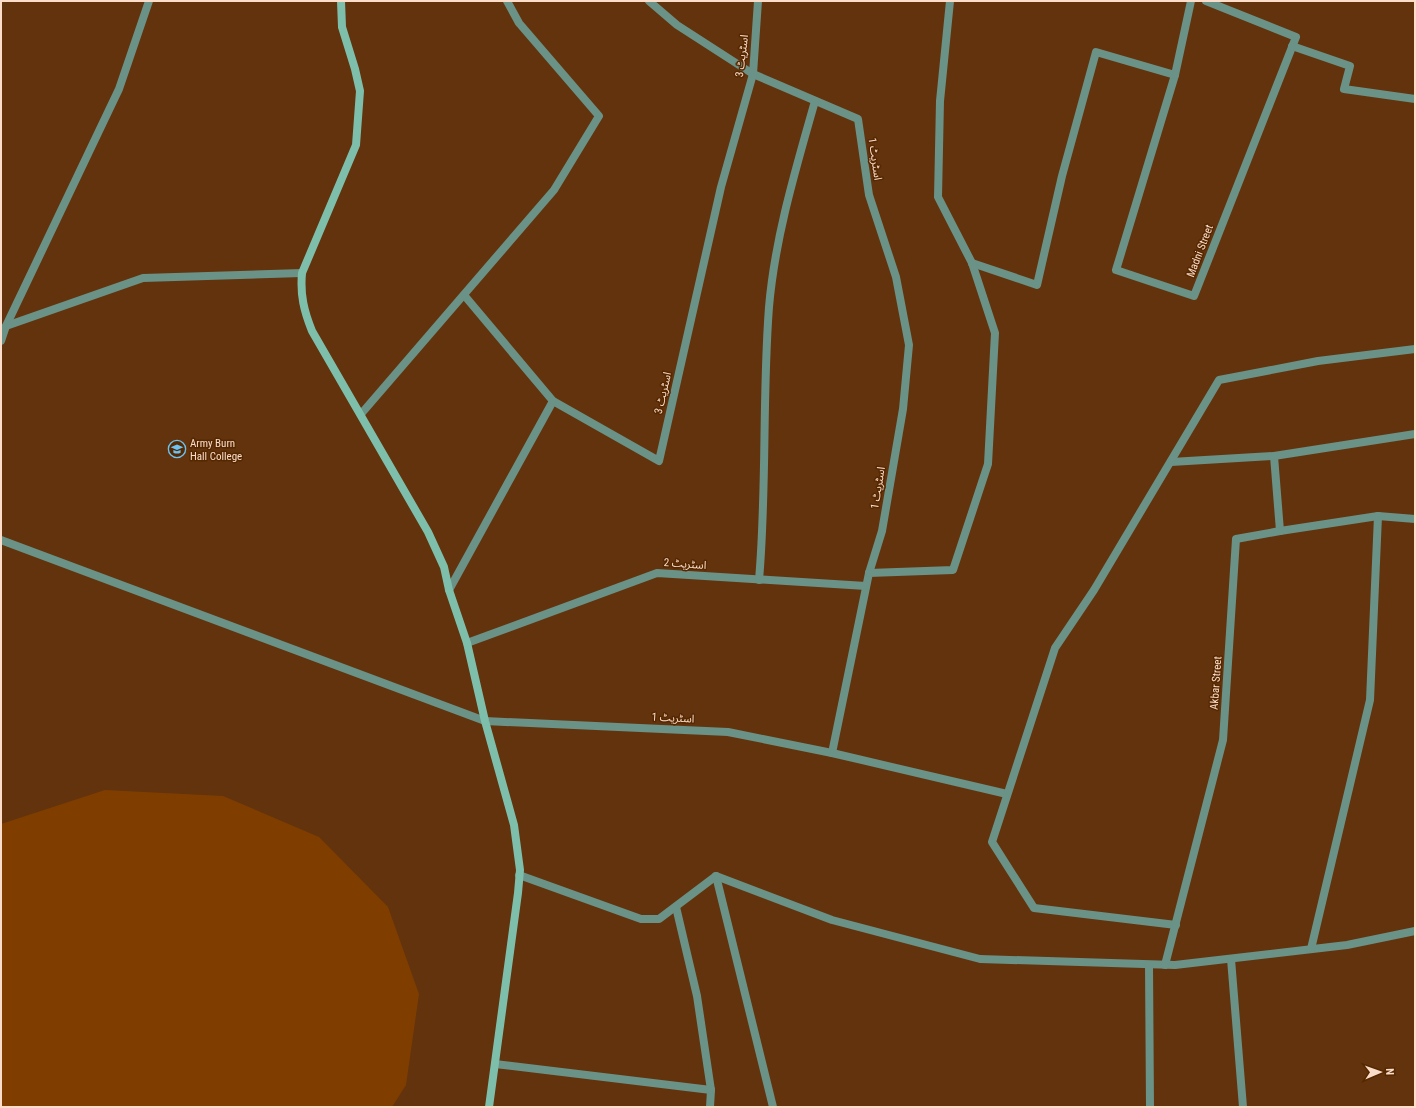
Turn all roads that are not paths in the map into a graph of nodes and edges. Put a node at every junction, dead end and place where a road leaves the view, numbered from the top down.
1 (149, 1) edge
2 (341, 1) edge
3 (507, 1) edge
4 (649, 1) edge
5 (758, 1) edge
6 (950, 1) edge
7 (1191, 1) edge
8 (1206, 1) edge
9 (1292, 46) junction
10 (753, 74) junction
11 (1175, 75) junction
12 (1415, 99) edge
13 (816, 101) junction
14 (972, 263) junction
15 (302, 273) junction
16 (464, 295) junction
17 (6, 326) junction
18 (1, 340) edge
19 (1415, 349) edge
20 (553, 401) junction
21 (361, 414) junction
22 (1415, 434) edge
23 (1274, 456) junction
24 (1171, 462) junction
25 (1378, 516) junction
26 (1415, 519) edge
27 (1280, 531) junction
28 (1, 540) edge
29 (868, 573) junction
30 (759, 580) junction
31 (866, 586) junction
32 (449, 590) junction
33 (467, 643) junction
34 (485, 721) junction
35 (832, 753) junction
36 (1007, 794) junction
37 (519, 875) junction
38 (716, 876) junction
39 (676, 907) junction
40 (1176, 925) junction
41 (1415, 931) edge
42 (1311, 949) junction
43 (1231, 959) junction
44 (1149, 965) junction
45 (1165, 965) junction
46 (494, 1064) junction
47 (711, 1090) junction
48 (488, 1107) edge
49 (710, 1107) edge
50 (773, 1107) edge
51 (1150, 1107) edge
52 (1243, 1107) edge

1 - 17 street
2 - 15 street
3 - 16 street
4 - 10 street, اسٹریٹ 1
5 - 10 street, اسٹریٹ 3
6 - 14 street
7 - 11 street, Madni Street
8 - 9 street
9 - 11 street, Madni Street
9 - 12 street
10 - 13 street, اسٹریٹ 1
10 - 20 street, اسٹریٹ 3
11 - 14 street
13 - 29 street, اسٹریٹ 1
13 - 30 street
14 - 29 street
15 - 17 street
15 - 21 street
16 - 20 street
16 - 21 street
17 - 18 street
19 - 24 street
20 - 32 street
21 - 32 street
22 - 23 street
23 - 24 street
23 - 27 street
24 - 36 street
25 - 26 street, Akbar Street
25 - 27 street, Akbar Street
25 - 42 street
27 - 40 street, Akbar Street
28 - 34 street, اسٹریٹ 1
29 - 31 street, اسٹریٹ 1
30 - 31 street, اسٹریٹ 2
30 - 33 street, اسٹریٹ 2
31 - 35 street, اسٹریٹ 1
32 - 33 street
33 - 34 street
34 - 35 street, اسٹریٹ 1
34 - 37 street
35 - 36 street
36 - 40 street
37 - 39 street
37 - 46 street
38 - 39 street
38 - 44 street
38 - 50 street
39 - 47 street
40 - 45 street, Akbar Street
41 - 42 street
42 - 43 street
43 - 45 street
43 - 52 street
44 - 45 street
44 - 51 street
46 - 47 street
46 - 48 street
47 - 49 street

